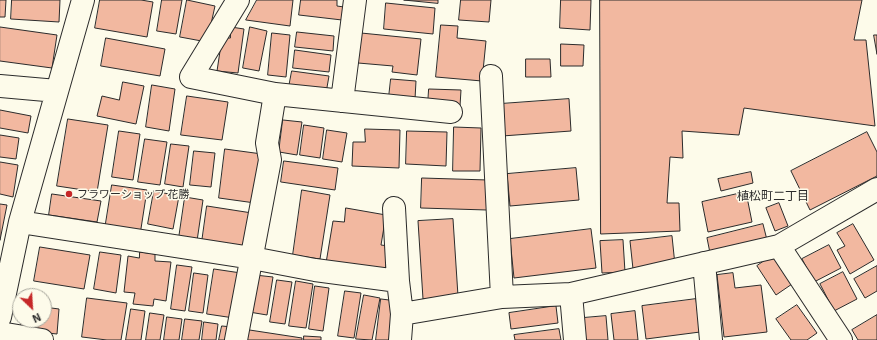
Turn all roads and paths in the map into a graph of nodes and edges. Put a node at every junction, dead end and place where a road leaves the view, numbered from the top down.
1 (83, 0) edge
2 (238, 0) edge
3 (355, 0) edge
4 (491, 76) dead end
5 (0, 86) edge
6 (57, 91) junction
7 (276, 94) junction
8 (342, 101) junction
9 (451, 112) dead end
10 (877, 189) edge
11 (394, 208) dead end
12 (20, 222) junction
13 (779, 246) junction
14 (7, 250) edge
15 (252, 258) junction
16 (704, 263) junction
17 (398, 281) junction
18 (571, 294) junction
19 (502, 297) junction
20 (402, 314) junction
21 (0, 317) edge
22 (0, 333) edge
23 (42, 340) edge
24 (236, 340) edge
25 (400, 340) edge
26 (575, 340) edge
27 (711, 340) edge
28 (841, 340) edge

1 - 6 street
2 - 7 street
3 - 8 street
4 - 19 street
5 - 6 street
6 - 12 street
7 - 8 street
7 - 15 street
8 - 9 street
10 - 13 street
11 - 17 street
12 - 14 street
12 - 15 street
13 - 16 street
13 - 28 street
14 - 21 street
15 - 17 street
15 - 24 street
16 - 18 street
16 - 27 street
17 - 20 street
18 - 19 street
18 - 26 street
19 - 20 street
20 - 25 street
22 - 23 street

